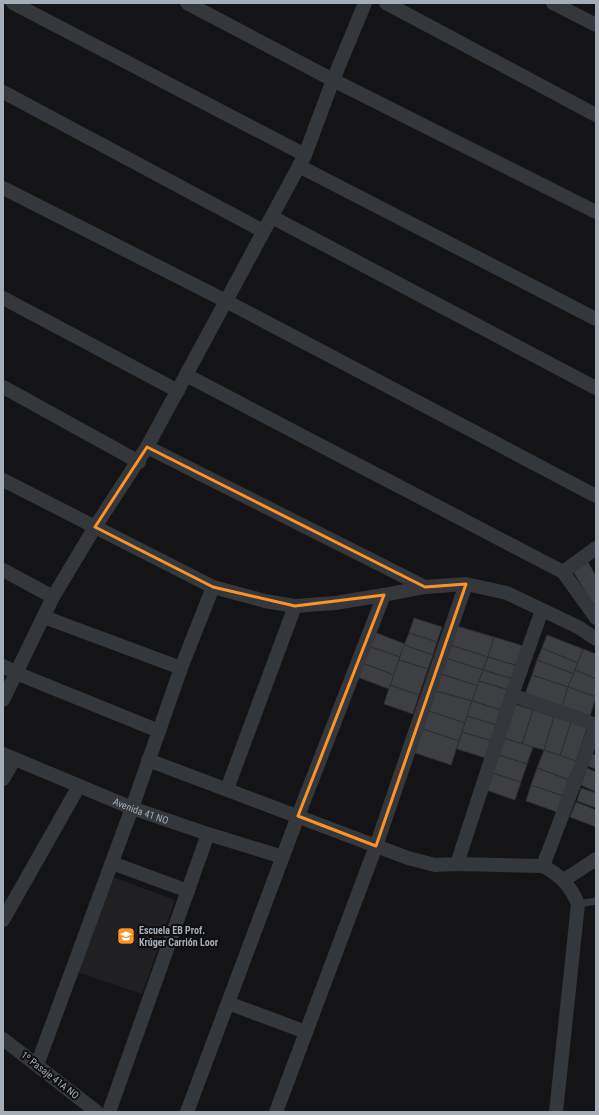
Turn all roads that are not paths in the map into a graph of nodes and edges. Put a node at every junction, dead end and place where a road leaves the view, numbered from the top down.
1 (13, 3) edge
2 (187, 3) edge
3 (386, 3) edge
4 (553, 3) edge
5 (360, 5) edge
6 (596, 25) edge
7 (333, 80) junction
8 (3, 92) edge
9 (596, 115) edge
10 (302, 160) junction
11 (3, 188) edge
12 (596, 212) edge
13 (272, 217) junction
14 (263, 231) junction
15 (3, 298) edge
16 (226, 301) junction
17 (596, 319) edge
18 (186, 375) junction
19 (3, 387) edge
20 (596, 388) edge
21 (178, 391) junction
22 (147, 447) junction
23 (139, 462) junction
24 (3, 480) edge
25 (596, 496) edge
26 (95, 526) junction
27 (596, 548) edge
28 (3, 570) edge
29 (563, 572) junction
30 (466, 584) junction
31 (213, 587) junction
32 (425, 587) junction
33 (384, 596) junction
34 (53, 597) junction
35 (294, 606) junction
36 (542, 610) junction
37 (44, 617) junction
38 (596, 618) edge
39 (596, 639) edge
40 (3, 666) edge
41 (181, 668) junction
42 (16, 673) junction
43 (512, 695) junction
44 (3, 700) edge
45 (596, 726) edge
46 (159, 731) junction
47 (9, 757) edge
48 (148, 760) junction
49 (3, 779) edge
50 (79, 786) junction
51 (227, 790) junction
52 (132, 808) junction
53 (298, 816) junction
54 (208, 834) junction
55 (376, 846) junction
56 (283, 857) junction
57 (596, 859) edge
58 (112, 863) junction
59 (457, 864) junction
60 (542, 866) junction
61 (564, 880) junction
62 (188, 891) junction
63 (596, 901) edge
64 (578, 904) junction
65 (3, 920) edge
66 (228, 1003) junction
67 (306, 1032) junction
68 (3, 1039) edge
69 (37, 1065) junction
70 (97, 1112) edge
71 (109, 1112) edge
72 (188, 1112) edge
73 (276, 1112) edge
74 (556, 1112) edge

1 - 10 street
2 - 7 street
3 - 9 street
4 - 6 street
5 - 7 street
7 - 10 street
7 - 12 street
8 - 14 street
10 - 13 street
10 - 17 street
11 - 16 street
13 - 14 street
13 - 20 street
14 - 16 street
15 - 21 street
16 - 18 street
16 - 25 street
18 - 21 street
18 - 29 street
19 - 23 street
21 - 22 street
22 - 23 street
22 - 32 street
23 - 26 street
24 - 26 street
26 - 31 street
26 - 34 street
27 - 29 street
28 - 34 street
29 - 38 street
30 - 32 street
30 - 36 street
30 - 55 street
31 - 35 street
31 - 41 street
32 - 33 street
33 - 35 street
33 - 53 street
34 - 37 street
35 - 51 street
36 - 39 street
36 - 43 street
37 - 41 street
37 - 42 street
40 - 42 street
41 - 46 street
42 - 44 street
42 - 46 street
43 - 45 street
43 - 59 street
45 - 60 street
46 - 48 street
47 - 49 street
47 - 50 street, Avenida 41 NO
48 - 51 street
48 - 52 street
50 - 52 street, Avenida 41 NO
50 - 65 street
51 - 53 street
52 - 54 street, Avenida 41 NO
52 - 58 street
53 - 55 street
53 - 56 street
54 - 56 street, Avenida 41 NO
54 - 62 street
55 - 59 street
55 - 67 street
56 - 66 street
57 - 61 street
58 - 62 street
58 - 69 street
59 - 60 street
60 - 61 street
61 - 64 street
62 - 71 street
63 - 64 lane
64 - 74 street
66 - 67 street
66 - 72 street
67 - 73 street
68 - 69 street, 1º Pasaje 41A NO
69 - 70 street, 1º Pasaje 41A NO

